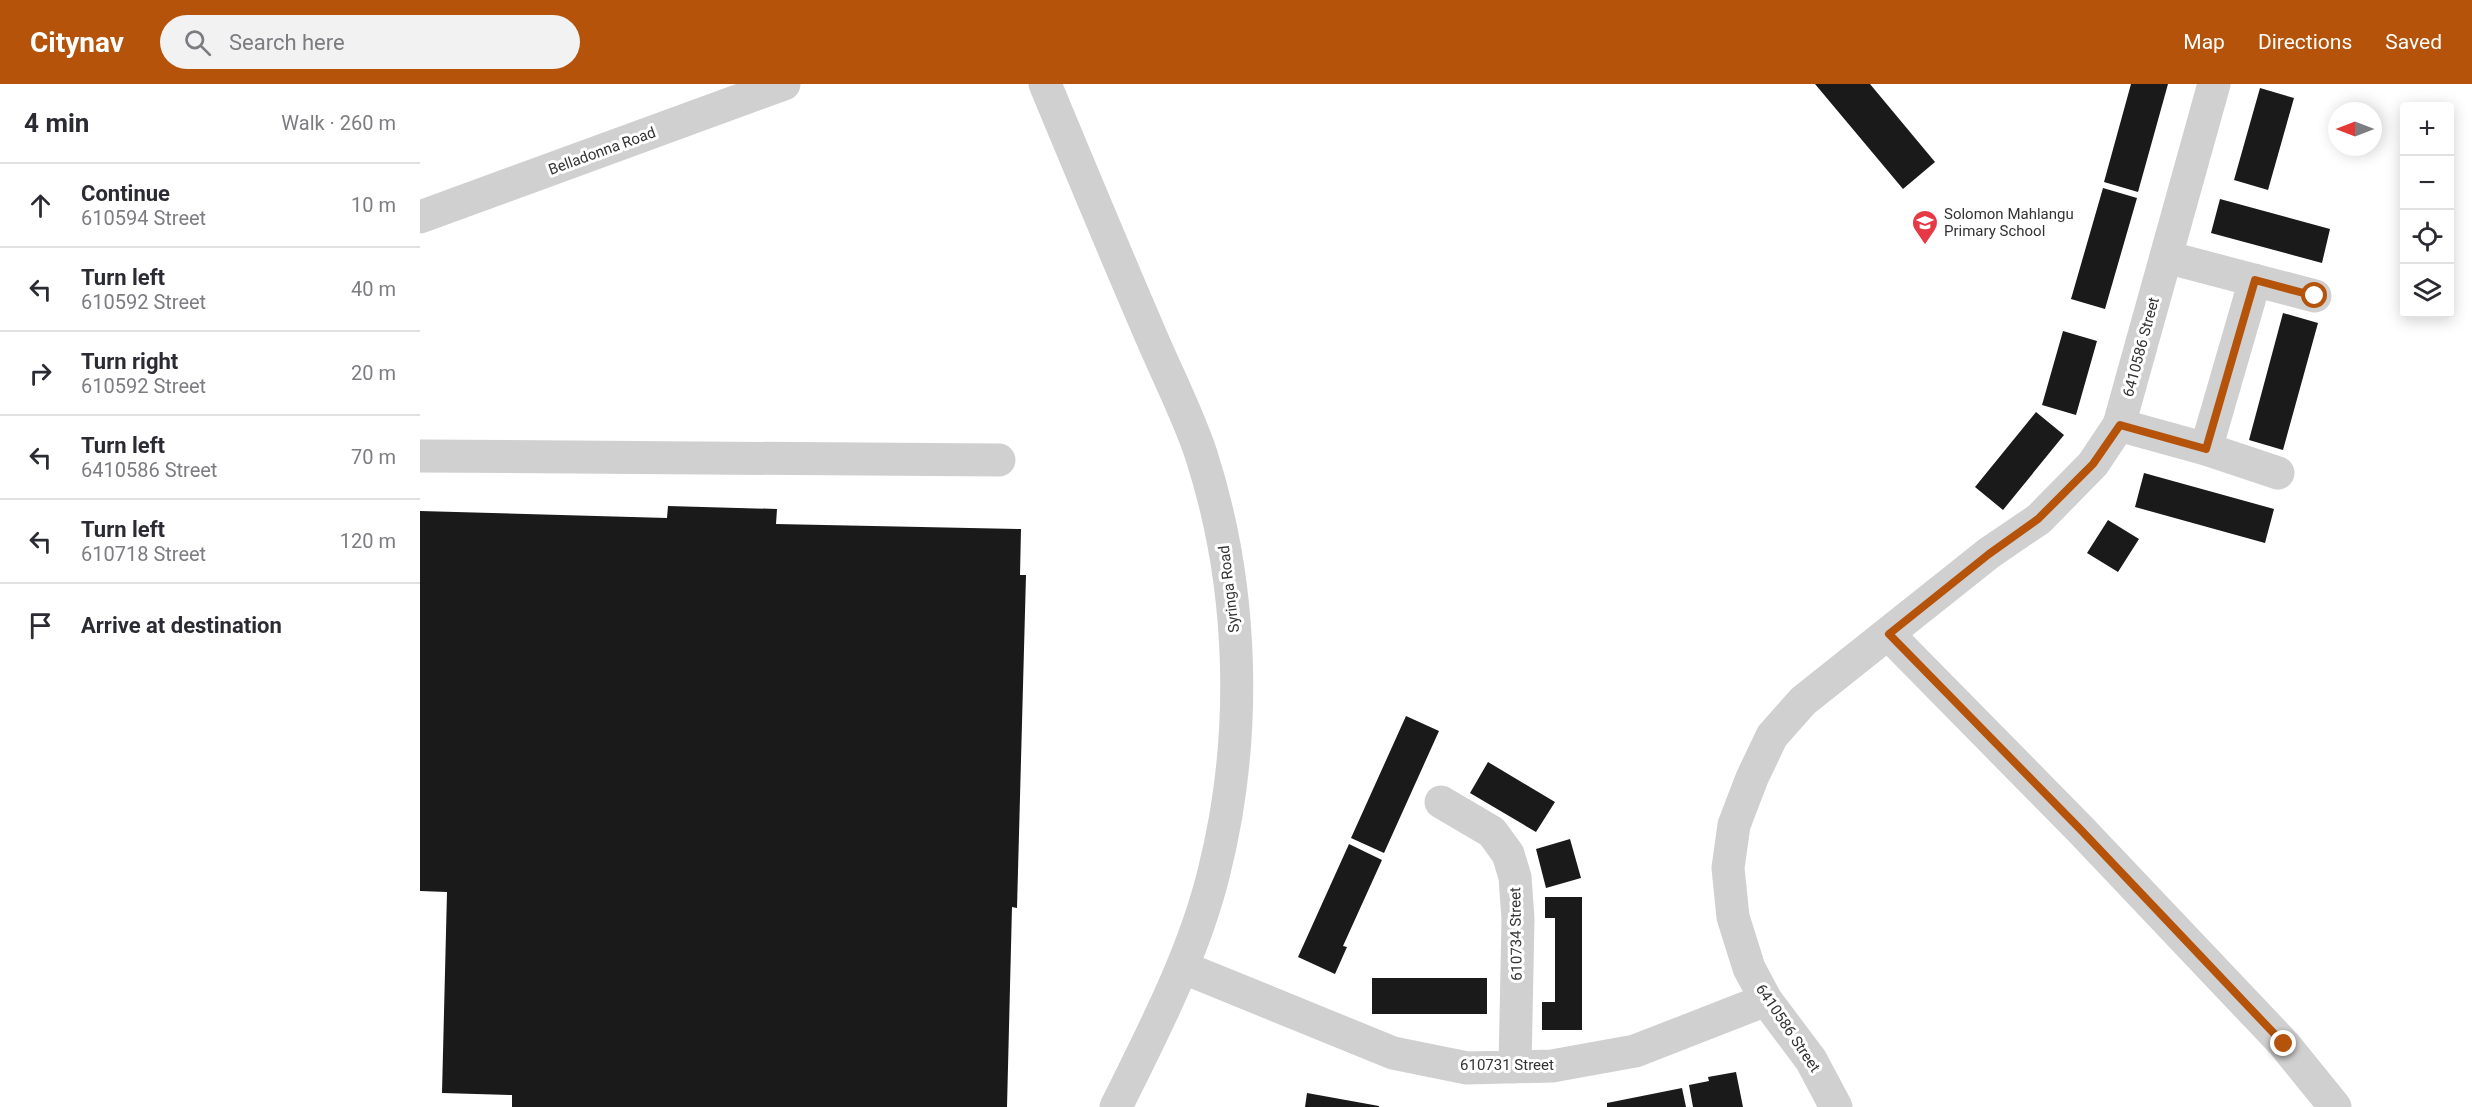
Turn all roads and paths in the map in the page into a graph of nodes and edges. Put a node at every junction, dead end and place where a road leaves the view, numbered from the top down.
1 (784, 84) edge
2 (1045, 84) edge
3 (2214, 84) edge
4 (420, 217) edge
5 (2166, 257) junction
6 (2255, 280) junction
7 (2315, 296) dead end
8 (2120, 425) junction
9 (2206, 449) junction
10 (420, 456) edge
11 (999, 460) dead end
12 (2278, 473) dead end
13 (1889, 634) junction
14 (1440, 802) dead end
15 (1182, 967) junction
16 (1766, 1000) junction
17 (1515, 1067) junction
18 (1116, 1107) edge
19 (1836, 1107) edge
20 (2334, 1107) edge

1 - 4 street, Belladonna Road
2 - 15 street, Syringa Road
3 - 5 street, 6410586 Street
5 - 6 street
5 - 8 street, 6410586 Street
6 - 7 street
6 - 9 street
8 - 9 street
8 - 13 street, 6410586 Street
9 - 12 street
10 - 11 street
13 - 16 street, 6410586 Street
13 - 20 street
14 - 17 street, 610734 Street
15 - 17 street, 610731 Street
15 - 18 street, Syringa Road
16 - 17 street, 610731 Street
16 - 19 street, 6410586 Street

